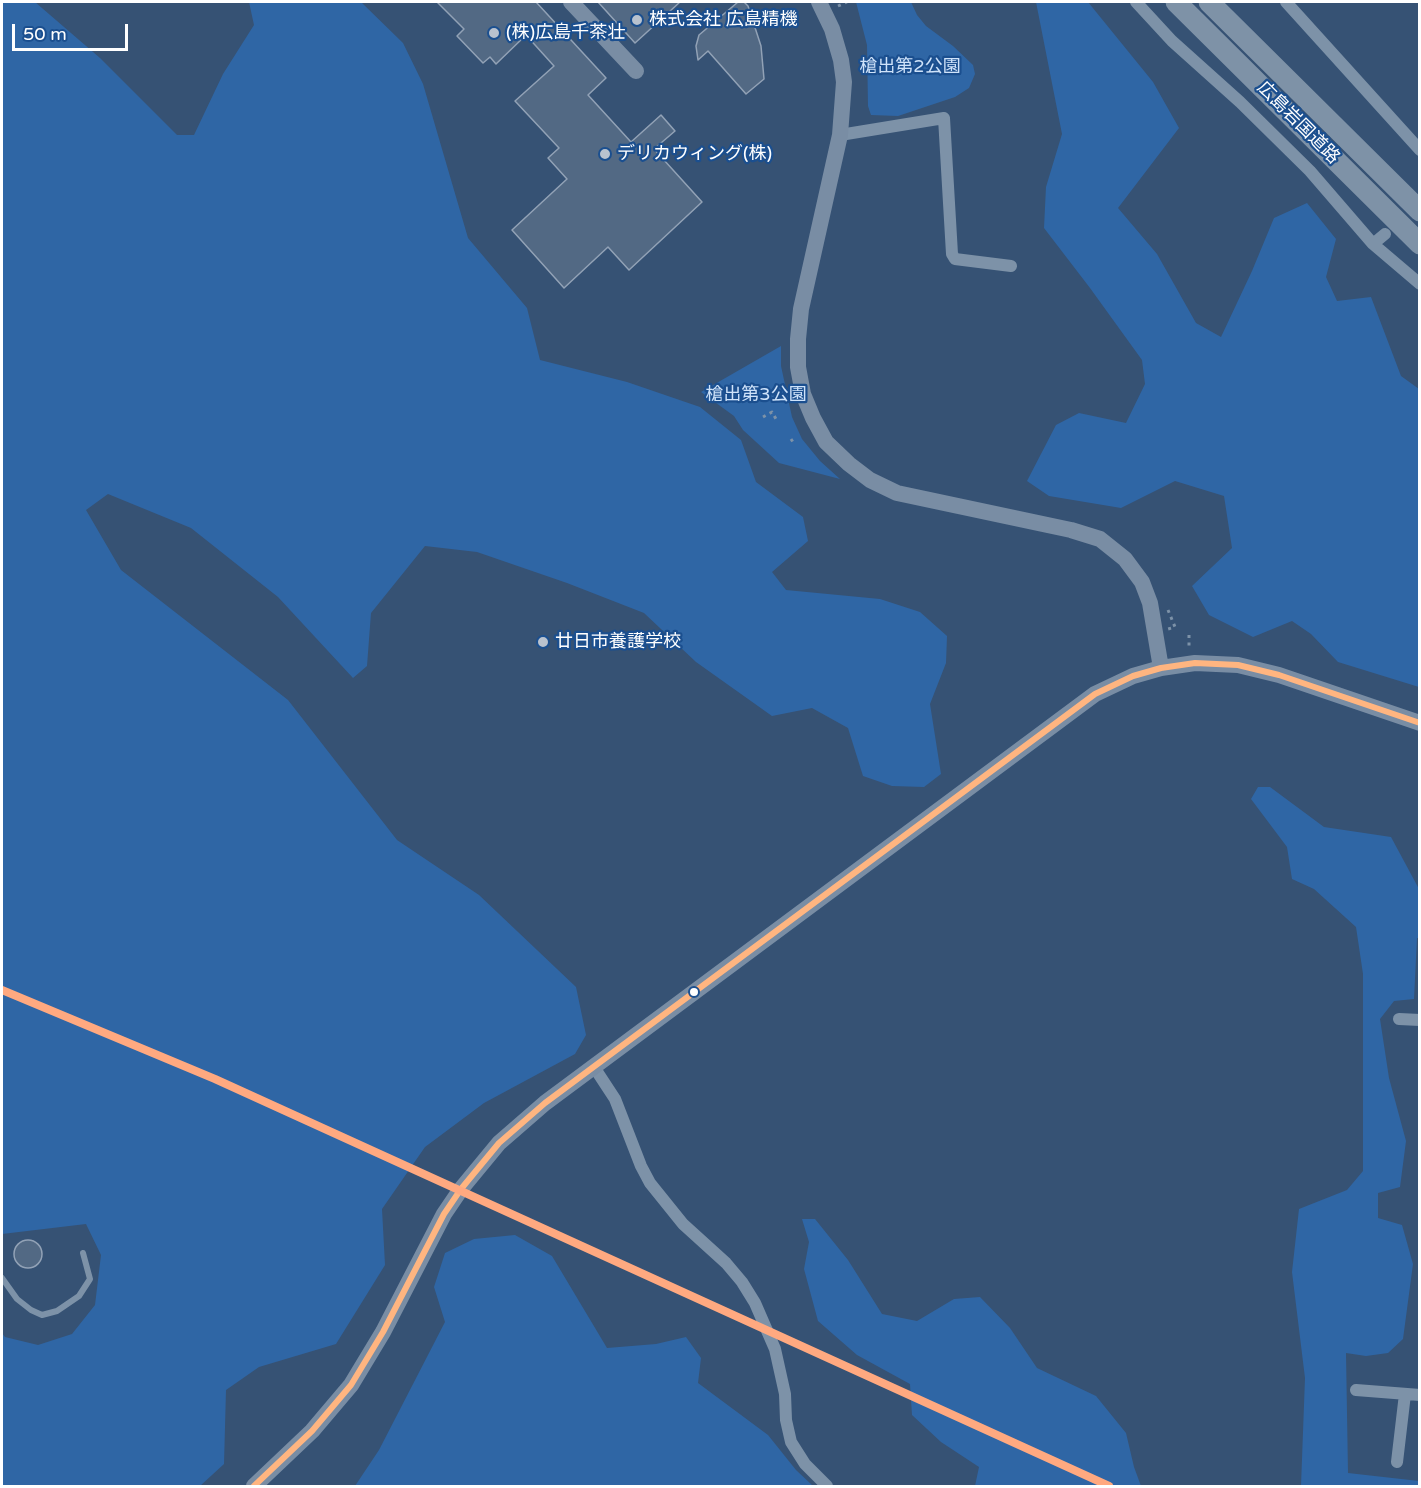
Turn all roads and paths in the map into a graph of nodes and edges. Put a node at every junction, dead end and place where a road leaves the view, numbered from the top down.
1 (571, 2) edge
2 (819, 2) edge
3 (834, 2) edge
4 (847, 2) edge
5 (1136, 2) edge
6 (1176, 2) edge
7 (1209, 2) edge
8 (1286, 2) edge
9 (838, 6) dead end
10 (840, 16) dead end
11 (636, 71) dead end
12 (840, 135) junction
13 (1419, 150) edge
14 (1419, 211) edge
15 (1385, 234) dead end
16 (1374, 244) junction
17 (1419, 244) edge
18 (1011, 266) dead end
19 (1419, 284) edge
20 (763, 417) dead end
21 (776, 419) dead end
22 (1166, 604) dead end
23 (1175, 627) dead end
24 (1161, 668) junction
25 (1419, 723) edge
26 (1399, 1019) dead end
27 (1419, 1020) edge
28 (594, 1067) junction
29 (83, 1253) dead end
30 (2, 1278) edge
31 (1356, 1390) dead end
32 (1405, 1394) junction
33 (1419, 1395) edge
34 (1397, 1462) dead end
35 (254, 1486) edge
36 (827, 1486) edge

1 - 11 street
2 - 12 street
3 - 10 path
4 - 9 path
5 - 16 street
6 - 17 highway, 広島岩国道路
7 - 14 highway, 広島岩国道路
8 - 13 street
12 - 18 street
12 - 24 street
15 - 16 street
16 - 19 street
20 - 21 path
22 - 23 path
24 - 25 street
24 - 28 street
26 - 27 street
28 - 35 street
28 - 36 street
29 - 30 lane
31 - 32 street
32 - 33 street
32 - 34 street

